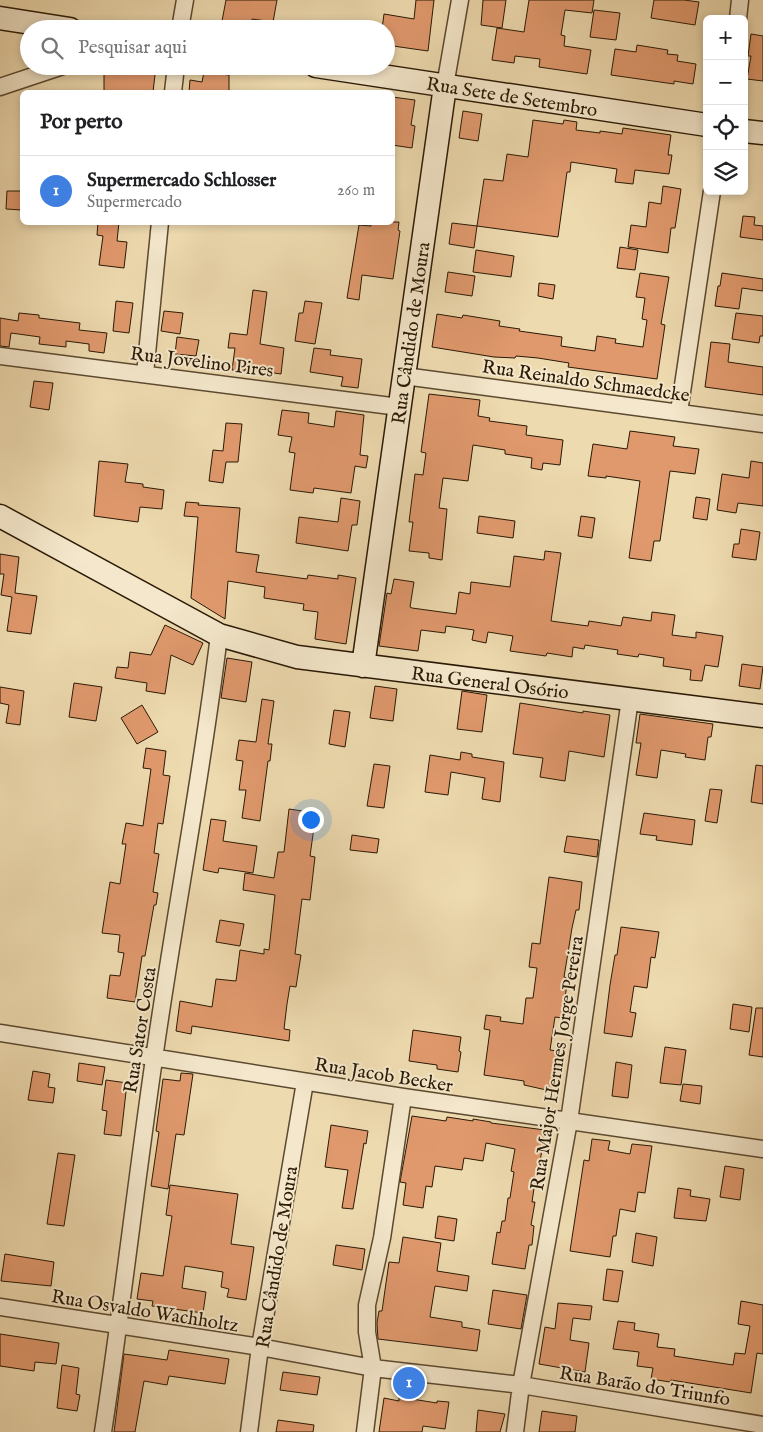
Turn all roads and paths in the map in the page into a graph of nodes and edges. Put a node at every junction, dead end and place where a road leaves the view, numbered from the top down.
1 (185, 0) edge
2 (460, 0) edge
3 (740, 0) edge
4 (738, 15) edge
5 (0, 18) edge
6 (182, 20) edge
7 (20, 21) edge
8 (35, 75) edge
9 (175, 75) edge
10 (374, 75) edge
11 (445, 86) junction
12 (0, 87) edge
13 (173, 90) edge
14 (703, 124) edge
15 (748, 131) edge
16 (763, 133) edge
17 (711, 195) edge
18 (160, 225) edge
19 (0, 356) edge
20 (144, 374) junction
21 (404, 376) junction
22 (399, 407) junction
23 (679, 412) junction
24 (763, 424) edge
25 (0, 516) edge
26 (220, 635) junction
27 (363, 666) junction
28 (630, 699) junction
29 (763, 716) edge
30 (0, 1033) edge
31 (154, 1057) junction
32 (305, 1082) junction
33 (403, 1098) junction
34 (569, 1121) junction
35 (763, 1149) edge
36 (0, 1307) edge
37 (119, 1327) junction
38 (260, 1347) junction
39 (373, 1368) junction
40 (521, 1385) junction
41 (763, 1425) edge
42 (103, 1432) edge
43 (249, 1432) edge
44 (365, 1432) edge
45 (515, 1432) edge

1 - 6 street
2 - 11 street, Rua Cândido de Moura
3 - 4 street
5 - 7 street
8 - 12 street
9 - 13 street
10 - 11 street, Rua Sete de Setembro
11 - 14 street, Rua Sete de Setembro
11 - 21 street, Rua Cândido de Moura
15 - 16 street
17 - 23 street
18 - 20 street
19 - 20 street, Rua Jovelino Pires
20 - 22 street, Rua Jovelino Pires
21 - 22 street, Rua Cândido de Moura
21 - 23 street, Rua Reinaldo Schmaedcke
22 - 27 street, Rua Cândido de Moura
23 - 24 street, Rua Reinaldo Schmaedcke
25 - 26 street, Rua General Osório
26 - 27 street, Rua General Osório
26 - 31 street, Rua Sator Costa
27 - 28 street, Rua General Osório
28 - 29 street, Rua General Osório
28 - 34 street, Rua Major Hermes Jorge Pereira
30 - 31 street, Rua Jacob Becker
31 - 32 street, Rua Jacob Becker
31 - 37 street, Rua Sator Costa
32 - 33 street, Rua Jacob Becker
32 - 38 street, Rua Cândido de Moura
33 - 34 street, Rua Jacob Becker
33 - 39 street
34 - 35 street, Rua Jacob Becker
34 - 40 street, Rua Major Hermes Jorge Pereira
36 - 37 street, Rua Osvaldo Wachholtz
37 - 38 street, Rua Osvaldo Wachholtz
37 - 42 street, Rua Sator Costa
38 - 39 street, Rua Osvaldo Wachholtz
38 - 43 street, Rua Cândido de Moura
39 - 40 street, Rua Osvaldo Wachholtz
39 - 44 street
40 - 41 street, Rua Barão do Triunfo
40 - 45 street, Rua Major Hermes Jorge Pereira

